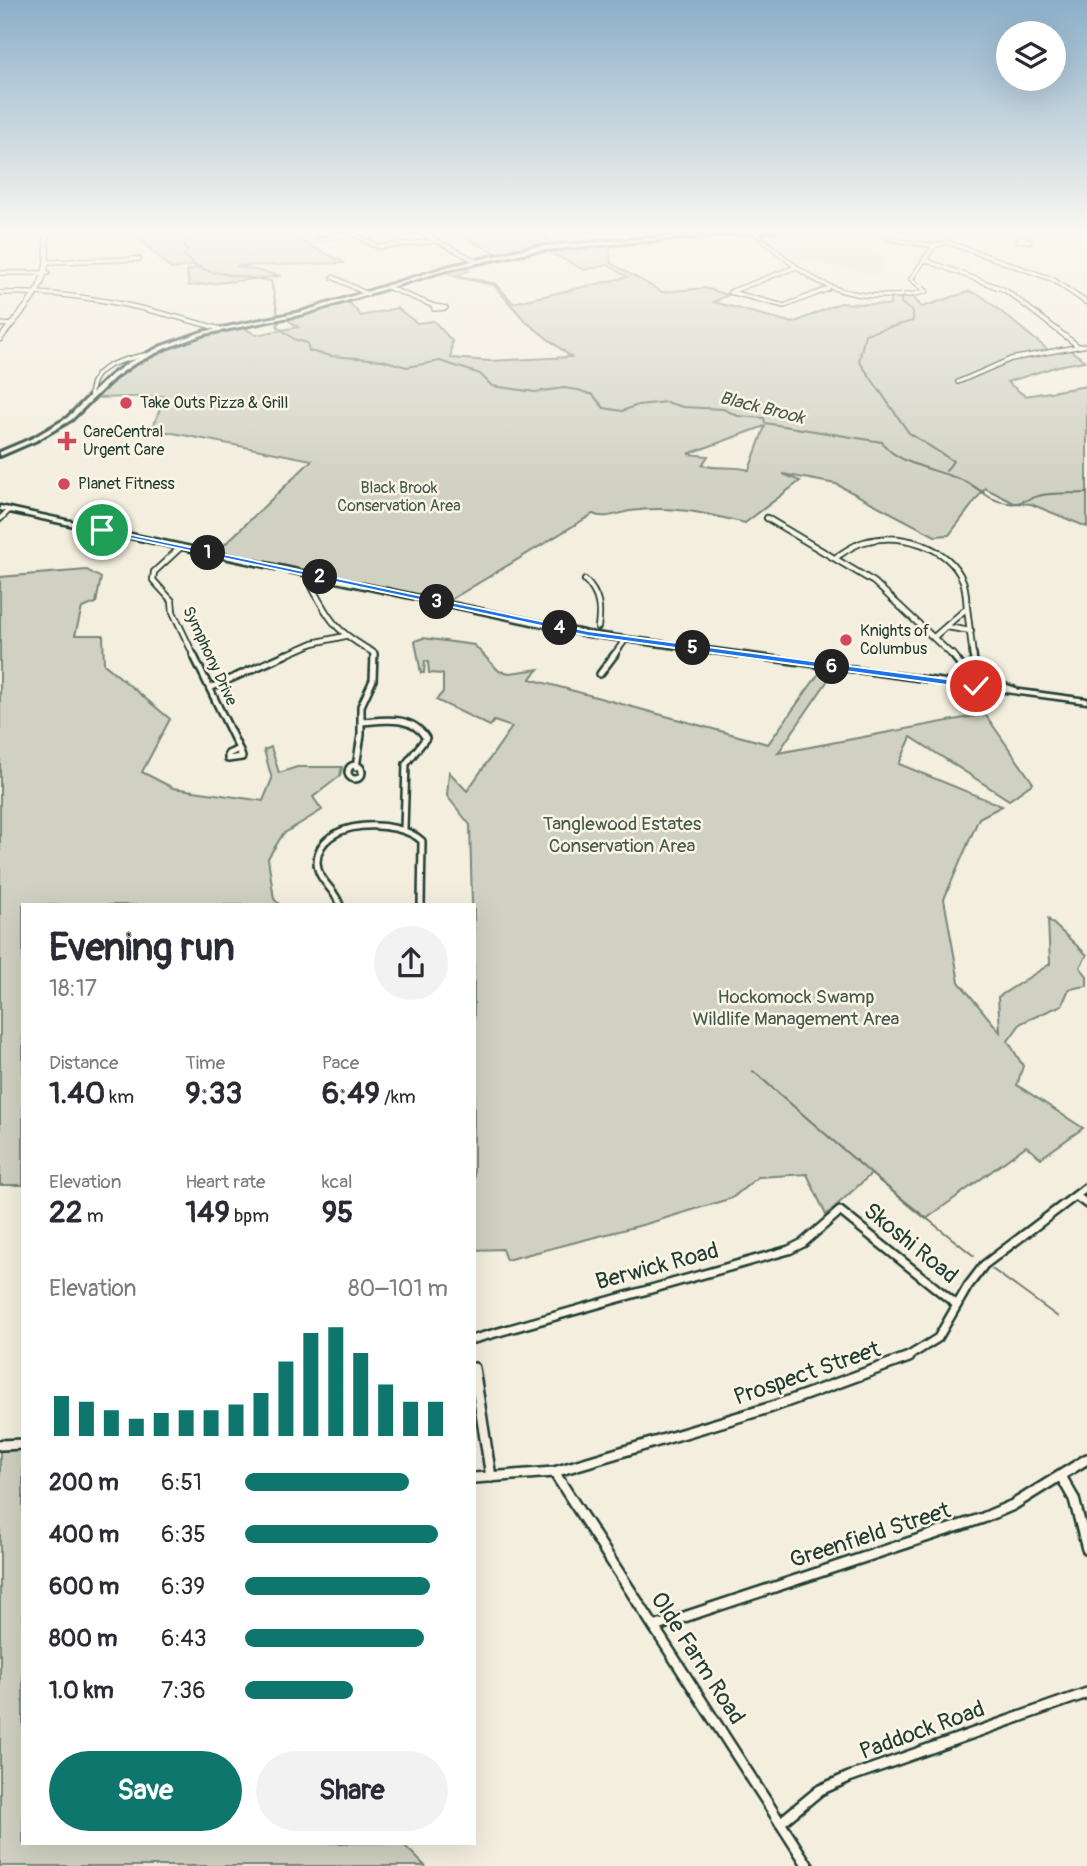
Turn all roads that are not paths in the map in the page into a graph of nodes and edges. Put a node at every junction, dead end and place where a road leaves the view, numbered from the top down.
1 (17, 317) edge
2 (181, 317) edge
3 (281, 317) edge
4 (1040, 317) edge
5 (0, 324) edge
6 (10, 325) junction
7 (219, 329) junction
8 (0, 339) edge
9 (1087, 345) edge
10 (1078, 346) junction
11 (145, 355) junction
12 (957, 382) dead end
13 (91, 398) junction
14 (0, 454) edge
15 (0, 508) edge
16 (9, 510) junction
17 (767, 518) dead end
18 (0, 519) edge
19 (181, 547) junction
20 (835, 558) junction
21 (315, 576) junction
22 (585, 580) dead end
23 (967, 608) junction
24 (598, 627) junction
25 (947, 627) junction
26 (971, 631) junction
27 (588, 634) junction
28 (345, 635) junction
29 (602, 636) junction
30 (934, 637) junction
31 (626, 639) junction
32 (963, 668) junction
33 (976, 670) junction
34 (600, 674) dead end
35 (976, 686) junction
36 (210, 688) junction
37 (1015, 691) junction
38 (1087, 701) edge
39 (362, 722) junction
40 (239, 749) dead end
41 (356, 767) dead end
42 (404, 829) junction
43 (339, 903) edge
44 (421, 903) edge
45 (1087, 1187) edge
46 (1076, 1196) junction
47 (1087, 1204) edge
48 (840, 1211) joint
49 (957, 1305) junction
50 (476, 1338) edge
51 (476, 1381) edge
52 (0, 1444) edge
53 (21, 1444) edge
54 (1087, 1459) edge
55 (554, 1472) junction
56 (1061, 1476) junction
57 (476, 1478) edge
58 (491, 1478) junction
59 (1087, 1549) edge
60 (654, 1627) junction
61 (1087, 1693) edge
62 (780, 1823) junction
63 (808, 1866) edge

1 - 6 main road
2 - 7 street
3 - 7 highway
4 - 10 street
5 - 6 street
6 - 8 main road
7 - 11 highway
9 - 10 street
10 - 12 street
11 - 13 highway
11 - 13 street
13 - 14 highway
15 - 16 main road
16 - 18 street
16 - 19 main road
17 - 20 street
19 - 21 main road
19 - 36 street, Symphony Drive
20 - 23 street
20 - 30 street
21 - 27 main road
21 - 28 street
22 - 24 street
23 - 25 street
23 - 26 street
24 - 27 street
24 - 29 street
25 - 26 street
25 - 30 street
26 - 33 street
27 - 29 main road
28 - 36 street
28 - 39 street
29 - 31 main road
30 - 32 street
31 - 34 street
31 - 35 main road
32 - 33 street
32 - 35 street
33 - 35 street
33 - 37 street
35 - 37 main road
36 - 40 street, Symphony Drive
37 - 38 main road
39 - 41 street
39 - 42 street
42 - 43 street
42 - 44 street
45 - 46 street, Prospect Street
46 - 47 street
46 - 49 street, Prospect Street
48 - 49 street, Skoshi Road
48 - 50 street, Berwick Road
49 - 55 street, Prospect Street
51 - 58 street
52 - 53 street
54 - 56 street, Greenfield Street
55 - 58 street, Prospect Street
55 - 60 street, Olde Farm Road
56 - 59 street
56 - 60 street, Greenfield Street
57 - 58 street, Prospect Street
60 - 62 street, Olde Farm Road
61 - 62 street, Paddock Road
62 - 63 street, Olde Farm Road

